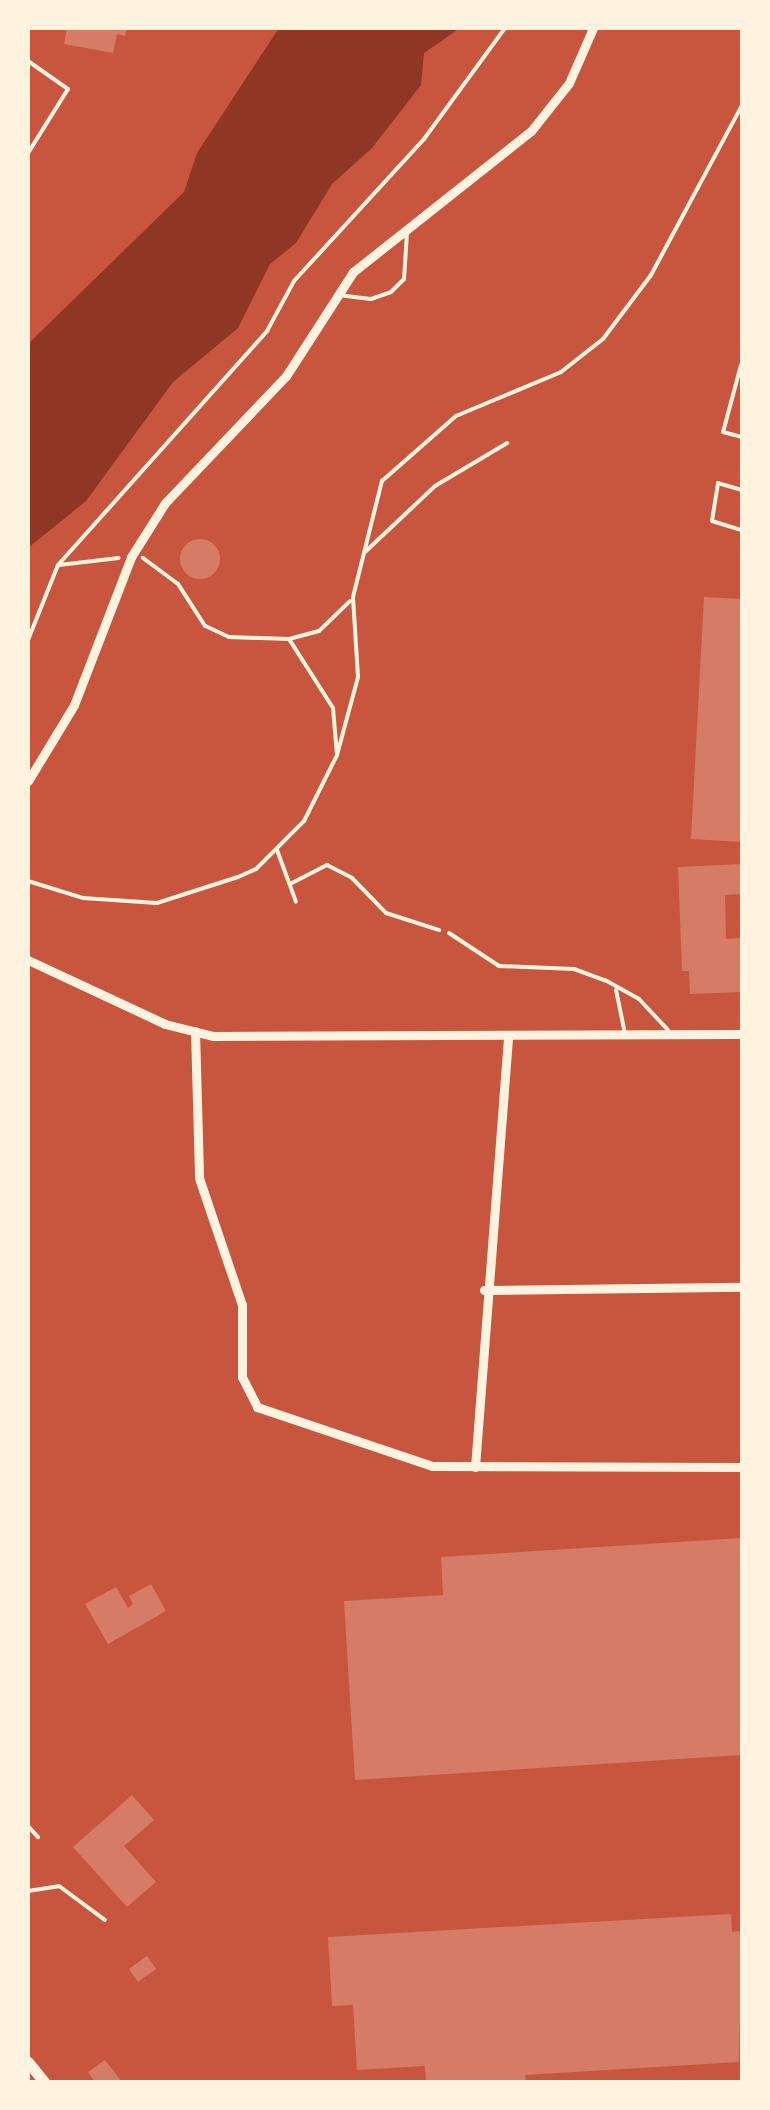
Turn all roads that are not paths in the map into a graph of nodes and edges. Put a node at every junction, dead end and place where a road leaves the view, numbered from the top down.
1 (592, 28) edge
2 (28, 61) edge
3 (28, 154) edge
4 (407, 225) junction
5 (338, 294) junction
6 (741, 365) edge
7 (742, 437) edge
8 (742, 490) edge
9 (742, 530) edge
10 (28, 781) edge
11 (449, 934) road end
12 (28, 960) edge
13 (614, 986) junction
14 (195, 1031) junction
15 (742, 1034) edge
16 (625, 1035) junction
17 (670, 1035) junction
18 (508, 1038) junction
19 (742, 1288) edge
20 (484, 1290) junction
21 (475, 1467) junction
22 (742, 1467) edge
23 (28, 1826) edge
24 (38, 1837) dead end
25 (28, 1890) edge
26 (104, 1920) dead end
27 (28, 2062) edge
28 (44, 2082) edge

1 - 4 street
2 - 3 lane
4 - 5 street
4 - 5 lane
5 - 10 street
6 - 7 lane
8 - 9 lane
11 - 13 lane
12 - 14 street
13 - 16 lane
13 - 17 lane
14 - 18 street
14 - 21 street
15 - 17 street
16 - 17 street
16 - 18 street
18 - 20 street
19 - 20 street
20 - 21 street
21 - 22 street
23 - 24 lane
25 - 26 lane
27 - 28 main road

